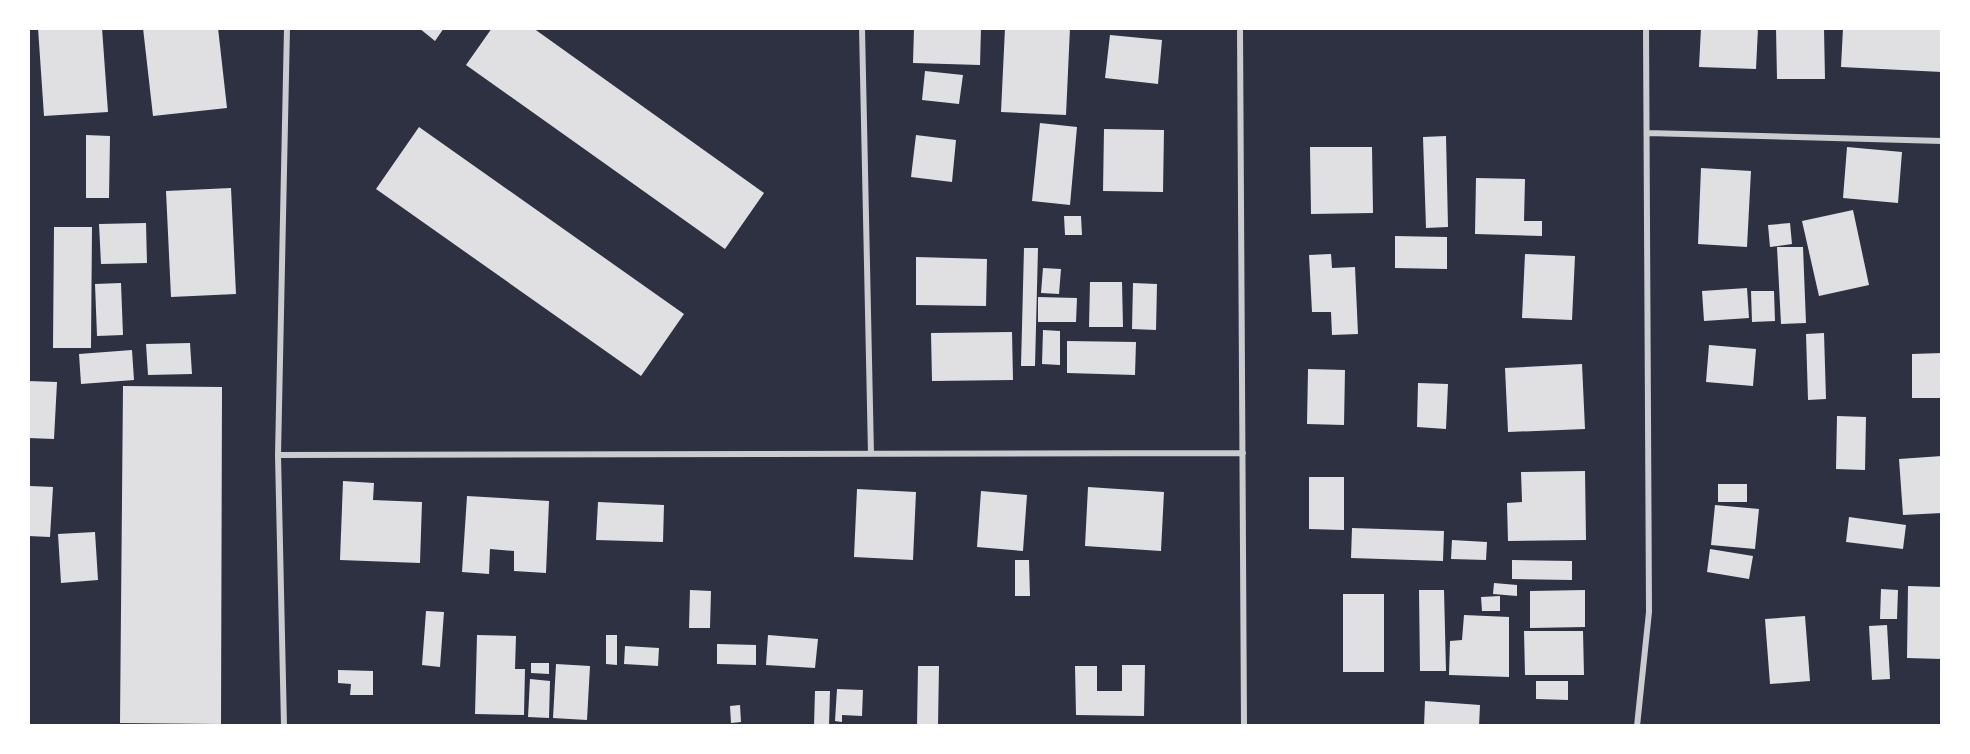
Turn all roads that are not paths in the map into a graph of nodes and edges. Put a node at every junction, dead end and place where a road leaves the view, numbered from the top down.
1 (286, 28) edge
2 (862, 28) edge
3 (1240, 28) edge
4 (1646, 28) edge
5 (1647, 133) junction
6 (1941, 141) edge
7 (1243, 453) junction
8 (871, 454) junction
9 (278, 455) junction
10 (284, 726) edge
11 (1244, 726) edge
12 (1637, 726) edge

1 - 9 street
2 - 8 street
3 - 7 street
4 - 5 street
5 - 6 street
5 - 12 street
7 - 8 street
7 - 11 street
8 - 9 street
9 - 10 street

